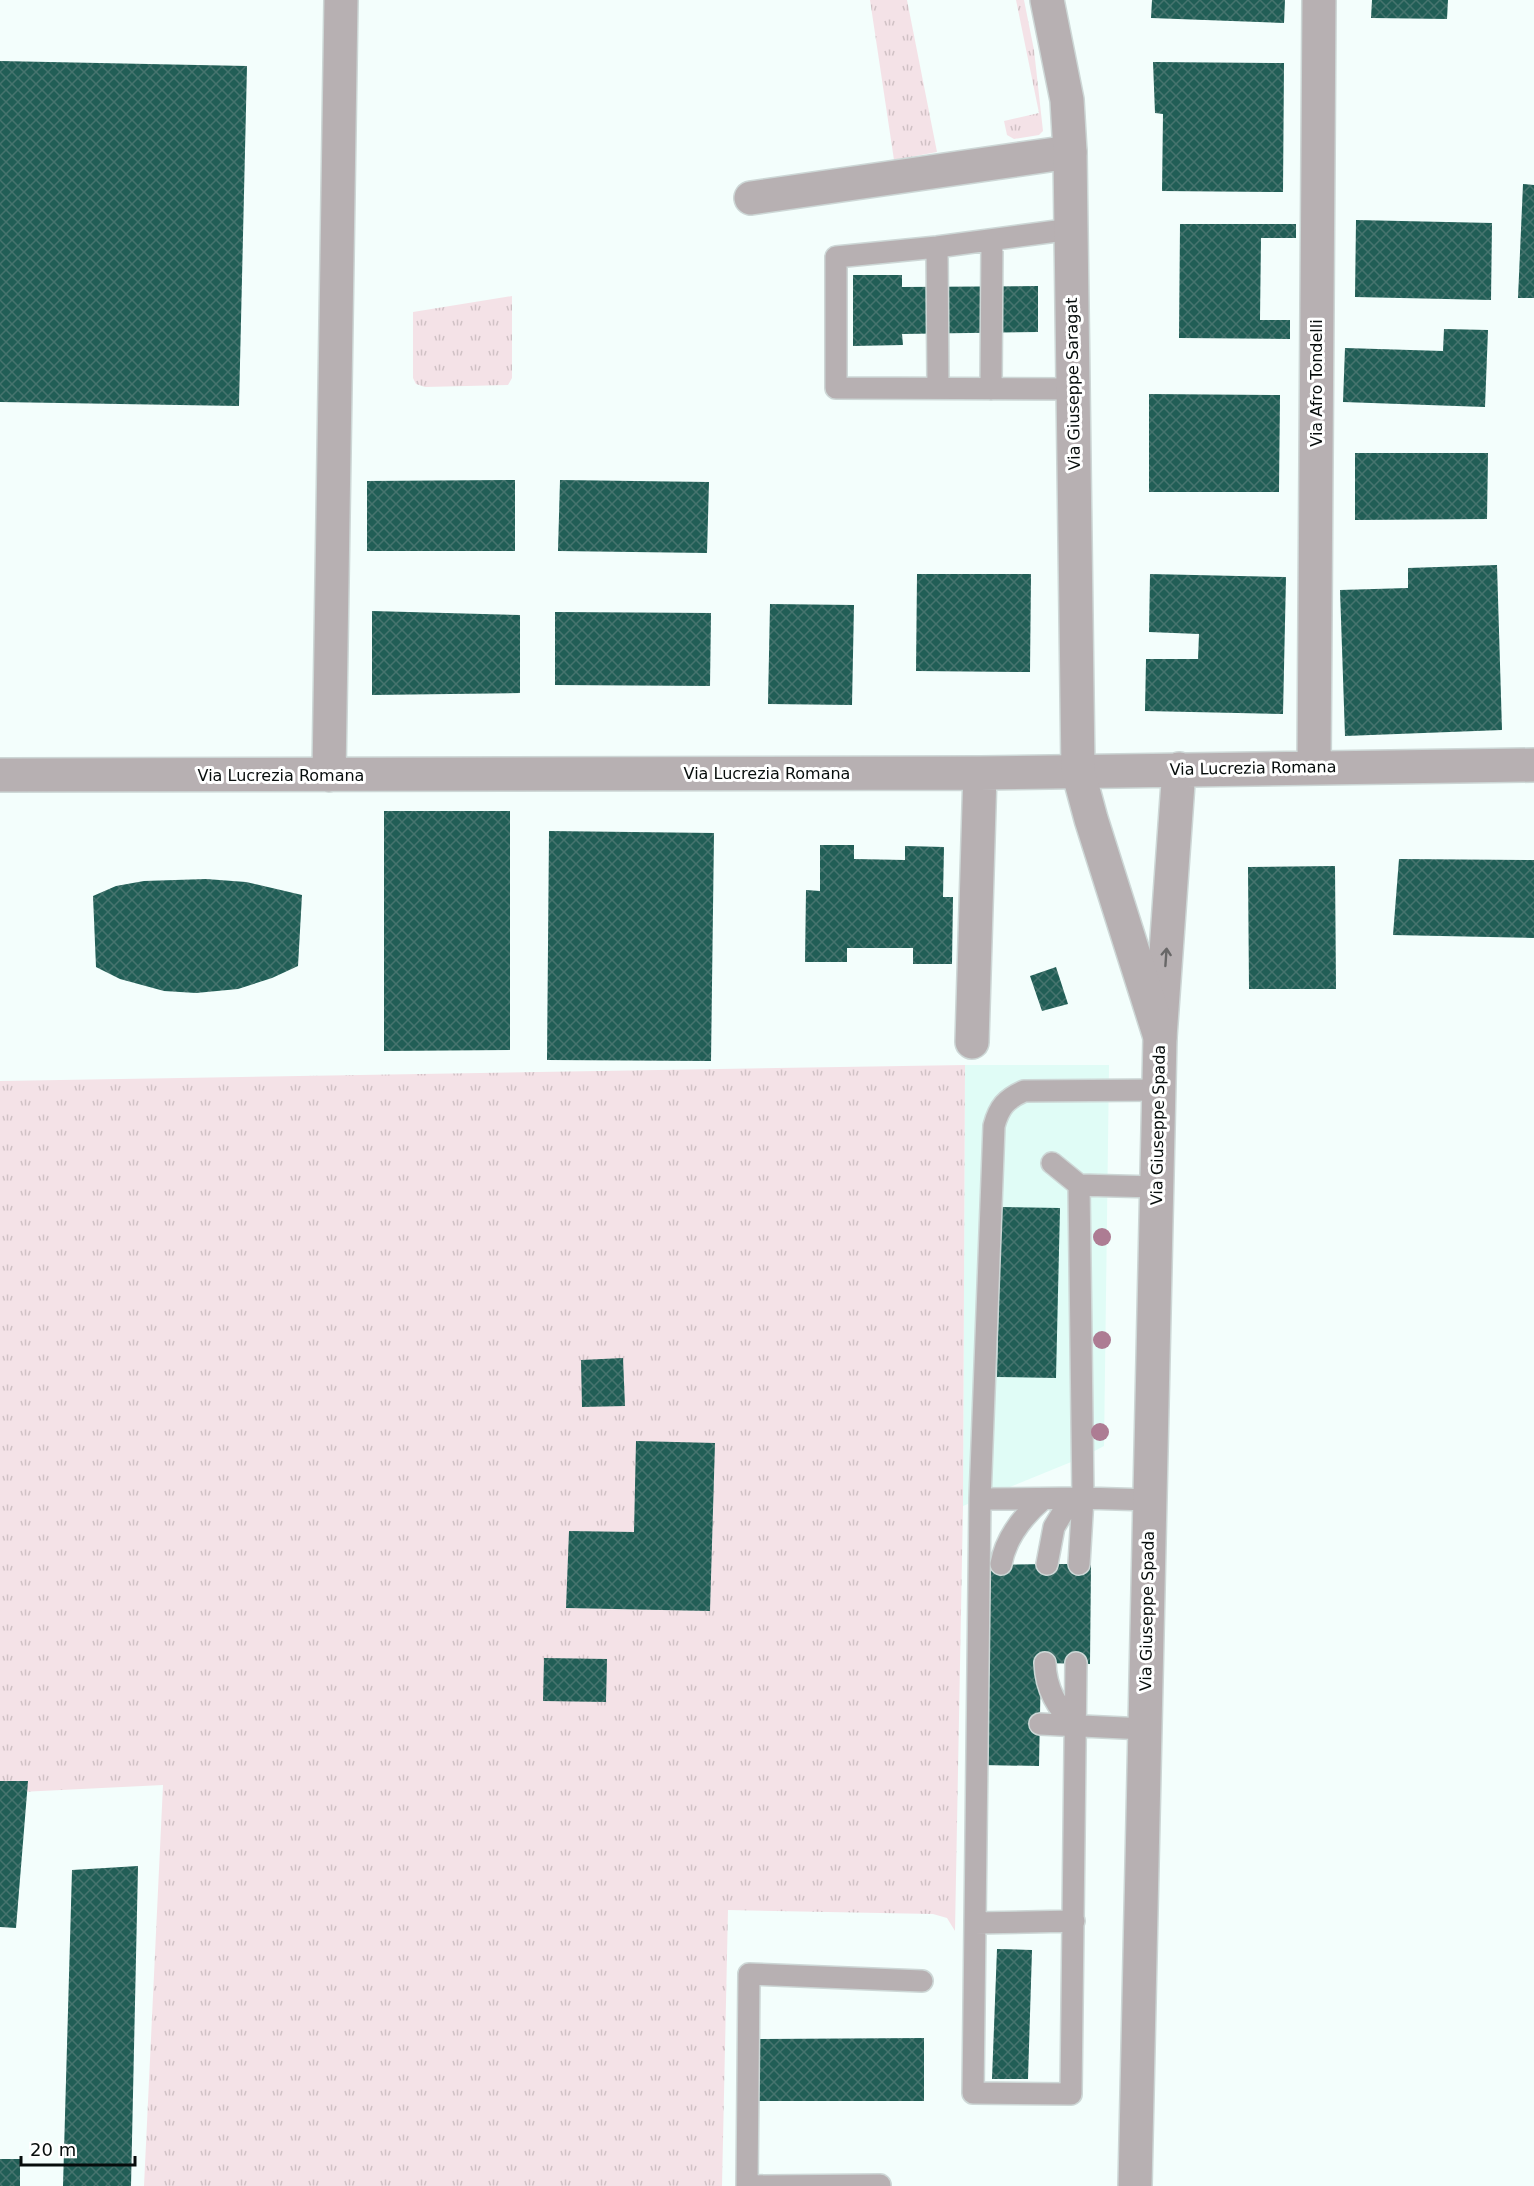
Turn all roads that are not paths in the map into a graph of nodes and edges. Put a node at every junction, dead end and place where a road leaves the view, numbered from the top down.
1 (341, 0) edge
2 (1047, 0) edge
3 (1319, 0) edge
4 (1070, 152) junction
5 (751, 198) dead end
6 (1072, 229) junction
7 (992, 240) junction
8 (937, 247) junction
9 (938, 388) junction
10 (991, 389) junction
11 (1074, 389) junction
12 (1534, 765) edge
13 (1314, 767) junction
14 (1179, 769) junction
15 (1078, 771) junction
16 (980, 773) junction
17 (0, 775) edge
18 (329, 775) junction
19 (1160, 1037) junction
20 (972, 1042) dead end
21 (1159, 1090) junction
22 (1052, 1163) dead end
23 (1079, 1185) junction
24 (1156, 1187) junction
25 (1077, 1498) junction
26 (980, 1499) junction
27 (1043, 1499) junction
28 (1150, 1500) junction
29 (1001, 1564) dead end
30 (1047, 1564) dead end
31 (1079, 1564) dead end
32 (1076, 1663) dead end
33 (1045, 1664) dead end
34 (1040, 1724) dead end
35 (1075, 1725) junction
36 (1145, 1730) junction
37 (1074, 1921) junction
38 (975, 1923) junction
39 (922, 1981) dead end
40 (880, 2185) edge
41 (747, 2186) edge
42 (1135, 2186) edge

1 - 18 street
2 - 4 street, Via Giuseppe Saragat
3 - 13 street, Via Afro Tondelli
4 - 5 street
4 - 6 street, Via Giuseppe Saragat
6 - 7 lane
6 - 11 street, Via Giuseppe Saragat
7 - 8 lane
7 - 10 lane
8 - 9 lane
8 - 9 lane
9 - 10 lane
10 - 11 lane
11 - 15 street, Via Giuseppe Saragat
12 - 13 street, Via Lucrezia Romana
13 - 14 street, Via Lucrezia Romana
14 - 15 street, Via Lucrezia Romana
19 -> 14 street, Via Giuseppe Spada
15 - 16 street, Via Lucrezia Romana
15 - 19 street, Via Giuseppe Spada
16 - 18 street, Via Lucrezia Romana
16 - 20 street
17 - 18 street, Via Lucrezia Romana
19 - 21 street, Via Giuseppe Spada
21 - 24 street, Via Giuseppe Spada
21 - 26 lane
22 - 23 lane
23 - 24 lane
23 - 25 lane
24 - 28 street, Via Giuseppe Spada
25 - 27 lane
25 - 28 lane
25 - 30 lane
25 - 31 lane
26 - 27 lane
26 - 38 lane
27 - 29 lane
28 - 36 street, Via Giuseppe Spada
32 - 35 lane
33 - 35 lane
34 - 35 lane
35 - 36 lane
35 - 37 lane
36 - 42 street, Via Giuseppe Spada
37 - 38 lane
37 - 38 lane
39 - 41 lane
40 - 41 lane

